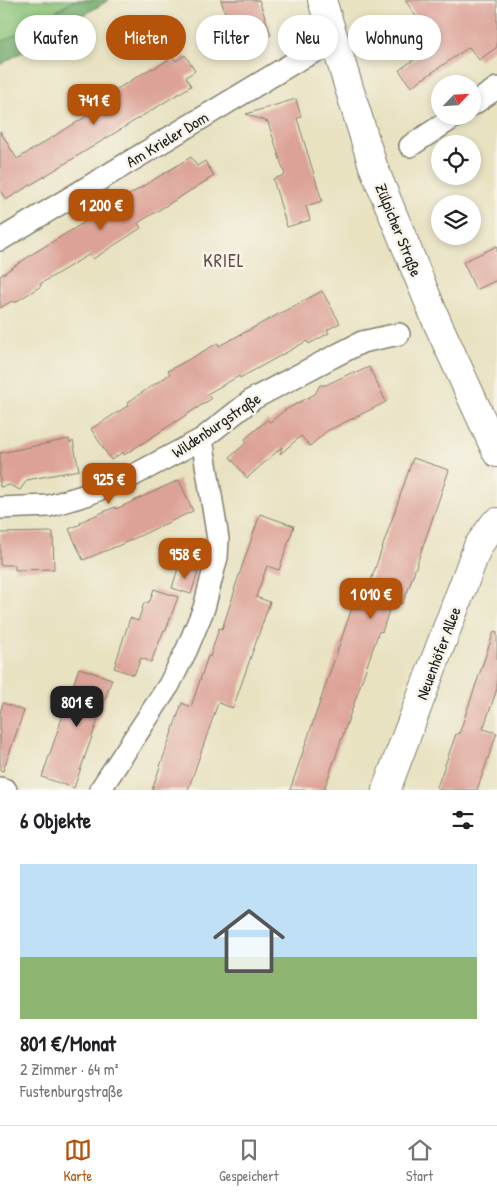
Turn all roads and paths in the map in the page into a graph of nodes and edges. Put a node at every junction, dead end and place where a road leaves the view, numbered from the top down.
1 (322, 0) edge
2 (327, 15) edge
3 (338, 52) edge
4 (298, 60) edge
5 (497, 88) edge
6 (481, 99) edge
7 (442, 125) edge
8 (410, 146) dead end
9 (0, 240) edge
10 (399, 334) dead end
11 (202, 439) junction
12 (497, 453) edge
13 (0, 508) edge
14 (497, 522) edge
15 (0, 788) edge
16 (6, 790) edge
17 (100, 790) edge
18 (386, 790) edge

1 - 2 street, Zülpicher Straße
3 - 12 street, Zülpicher Straße
4 - 9 street, Am Krieler Dom
5 - 6 street
7 - 8 street
10 - 11 street, Wildenburgstraße
11 - 13 street, Wildenburgstraße
11 - 17 street
14 - 18 street, Neuenhöfer Allee
15 - 16 street

